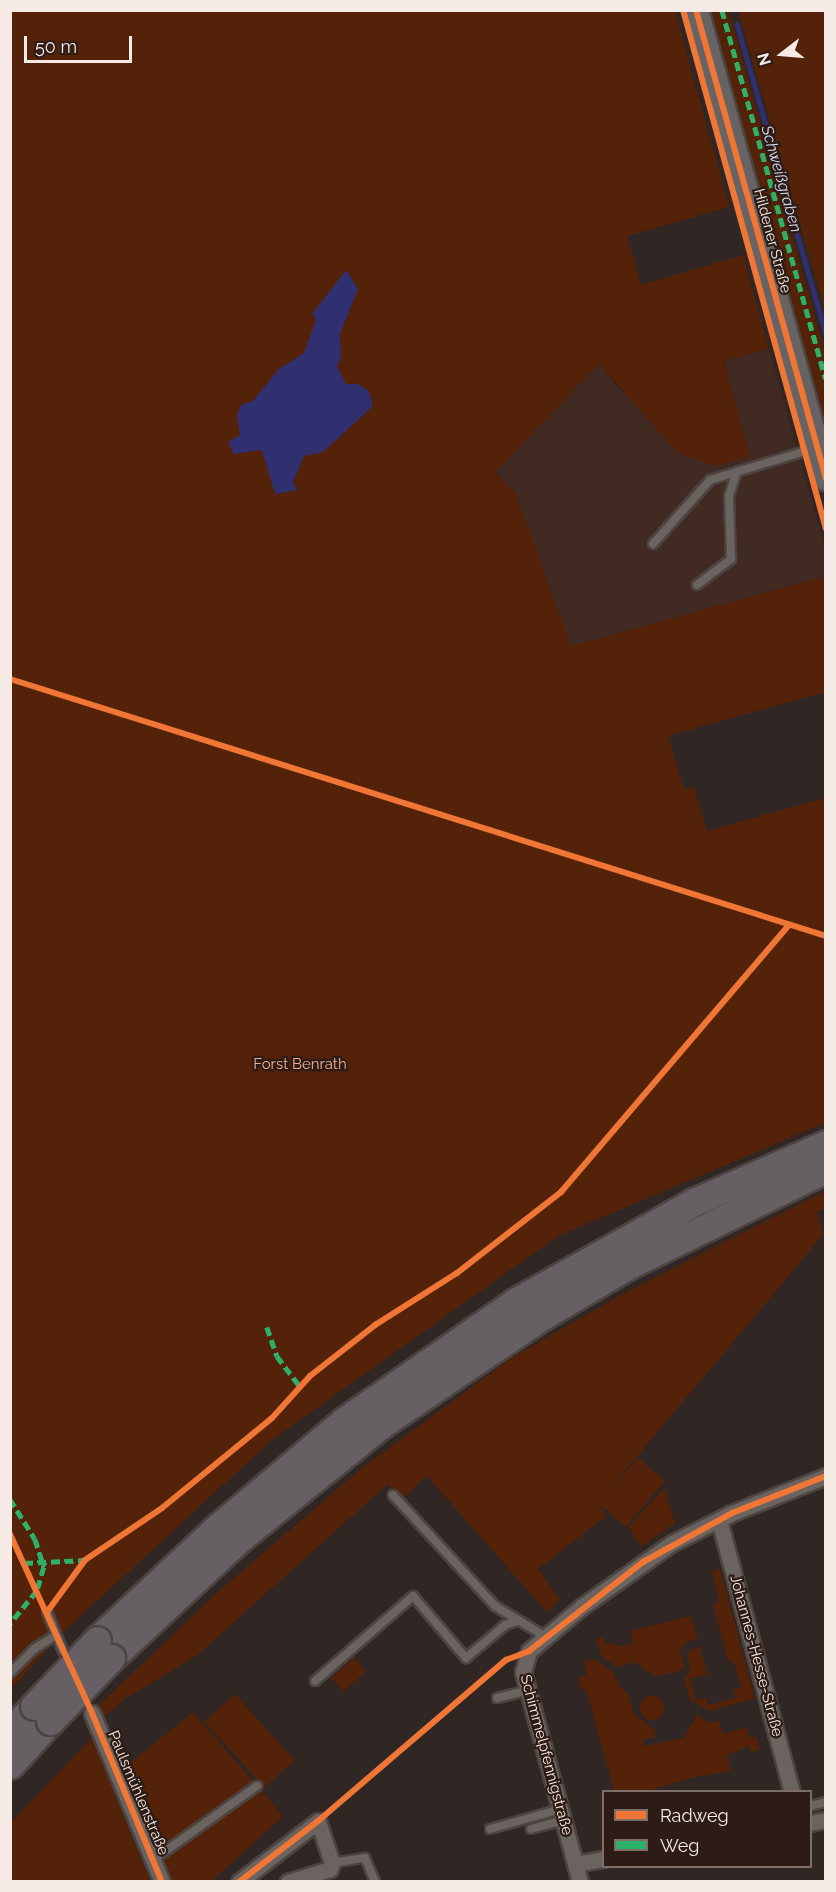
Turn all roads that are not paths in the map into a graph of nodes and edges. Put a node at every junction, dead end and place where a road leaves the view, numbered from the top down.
1 (696, 10) edge
2 (817, 447) junction
3 (737, 471) junction
4 (825, 478) edge
5 (653, 544) dead end
6 (697, 585) dead end
7 (825, 1144) edge
8 (825, 1169) edge
9 (825, 1476) edge
10 (393, 1495) dead end
11 (719, 1520) junction
12 (47, 1612) dead end
13 (517, 1621) junction
14 (56, 1635) junction
15 (546, 1637) junction
16 (104, 1649) junction
17 (63, 1651) dead end
18 (10, 1673) edge
19 (315, 1681) dead end
20 (528, 1690) junction
21 (497, 1698) dead end
22 (92, 1713) dead end
23 (42, 1714) junction
24 (10, 1731) edge
25 (10, 1765) edge
26 (257, 1786) dead end
27 (792, 1790) edge
28 (562, 1814) junction
29 (490, 1829) dead end
30 (531, 1829) dead end
31 (602, 1859) edge
32 (153, 1860) junction
33 (332, 1863) junction
34 (575, 1864) junction
35 (162, 1881) edge
36 (239, 1881) edge
37 (288, 1881) edge
38 (375, 1881) edge
39 (580, 1881) edge

1 - 2 main road, Hildener Straße
2 - 3 lane
2 - 4 main road, Hildener Straße
3 - 5 lane
3 - 6 lane
7 - 16 highway
8 - 16 highway
9 - 11 street, Schimmelpfennigstraße
10 - 13 lane
11 - 15 street, Schimmelpfennigstraße
11 - 27 street, Johannes-Hesse-Straße
12 - 14 lane
13 - 15 lane
13 - 19 lane
14 - 17 lane
14 - 18 lane
15 - 20 street, Schimmelpfennigstraße
16 - 23 highway, bridge
20 - 21 lane
20 - 28 street, Schimmelpfennigstraße
22 - 32 street, Paulsmühlenstraße
23 - 24 highway
23 - 25 highway
26 - 32 lane
28 - 29 lane
28 - 30 lane
28 - 34 street, Schimmelpfennigstraße
31 - 34 street
32 - 35 street, Paulsmühlenstraße
33 - 36 street
33 - 37 street
33 - 38 lane
34 - 39 street, Schimmelpfennigstraße

